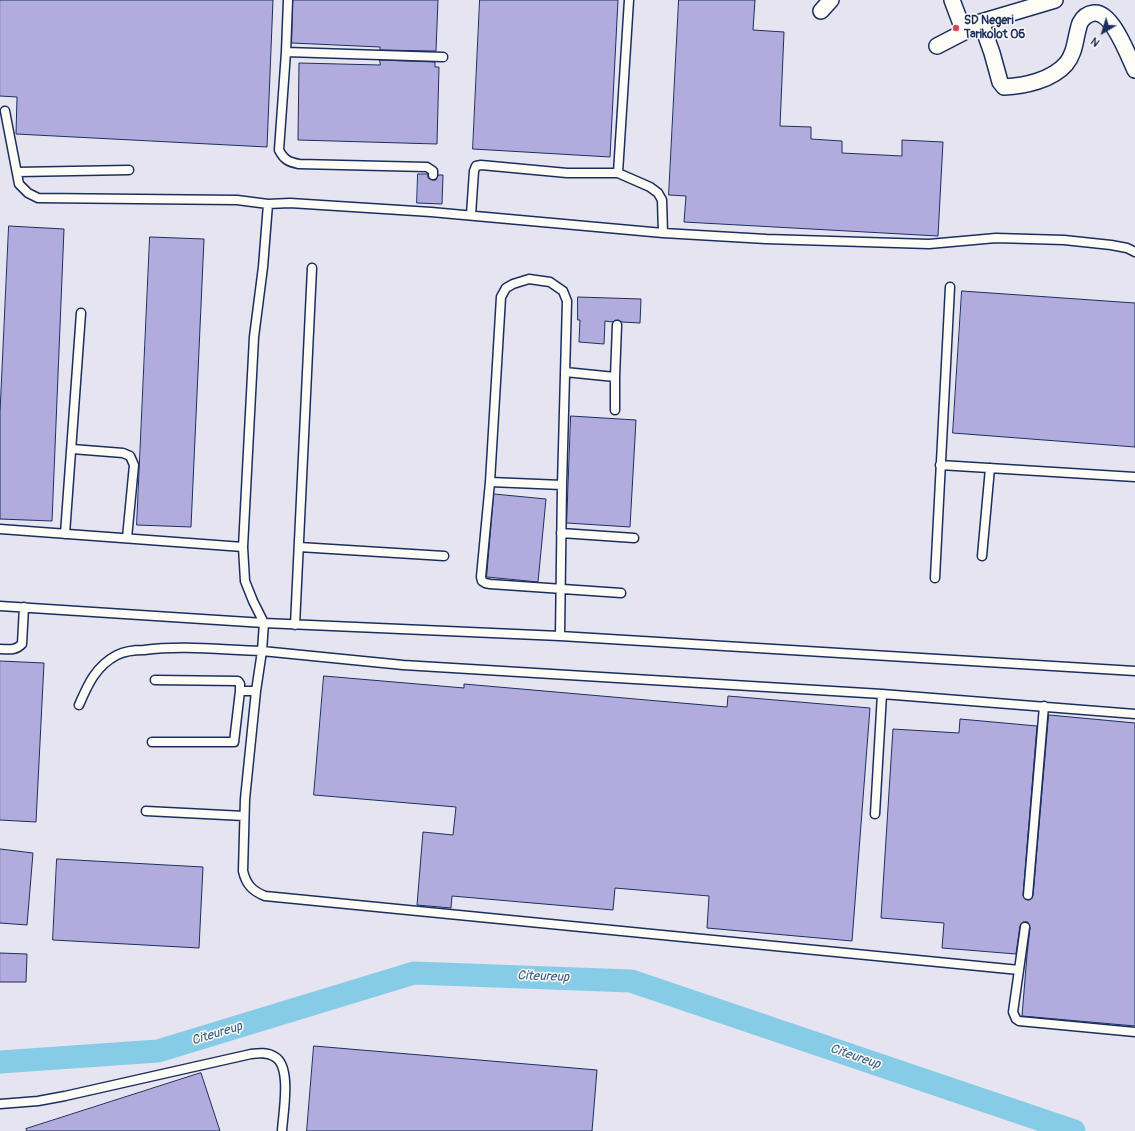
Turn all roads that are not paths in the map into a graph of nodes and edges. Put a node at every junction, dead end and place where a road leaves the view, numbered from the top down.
1 (288, 0) edge
2 (629, 0) edge
3 (952, 0) edge
4 (1055, 0) edge
5 (981, 22) junction
6 (964, 32) junction
7 (936, 46) dead end
8 (286, 52) junction
9 (443, 57) dead end
10 (1135, 70) edge
11 (5, 111) dead end
12 (129, 170) dead end
13 (17, 172) junction
14 (618, 173) junction
15 (433, 175) dead end
16 (268, 204) junction
17 (471, 215) junction
18 (663, 233) junction
19 (1135, 252) edge
20 (312, 268) dead end
21 (950, 287) dead end
22 (81, 312) dead end
23 (617, 325) dead end
24 (565, 372) junction
25 (615, 377) junction
26 (615, 410) dead end
27 (72, 449) junction
28 (940, 465) junction
29 (990, 468) junction
30 (1135, 477) edge
31 (490, 482) junction
32 (562, 485) junction
33 (0, 529) edge
34 (561, 533) junction
35 (65, 534) junction
36 (127, 538) junction
37 (634, 538) dead end
38 (243, 547) junction
39 (299, 547) junction
40 (444, 556) dead end
41 (982, 556) dead end
42 (935, 578) dead end
43 (561, 588) junction
44 (621, 593) dead end
45 (0, 606) edge
46 (24, 607) junction
47 (264, 623) junction
48 (295, 624) junction
49 (560, 636) junction
50 (0, 649) edge
51 (262, 651) junction
52 (1135, 671) edge
53 (155, 680) dead end
54 (240, 691) junction
55 (256, 691) junction
56 (882, 694) junction
57 (79, 705) dead end
58 (1044, 706) junction
59 (1135, 714) edge
60 (152, 742) dead end
61 (146, 811) dead end
62 (875, 814) dead end
63 (244, 816) junction
64 (1028, 895) dead end
65 (1025, 927) dead end
66 (1019, 970) junction
67 (1135, 1032) edge
68 (0, 1104) edge
69 (282, 1131) edge

1 - 8 lane
2 - 14 lane
3 - 6 street
4 - 5 street
5 - 6 street
5 - 10 street
6 - 7 street
8 - 9 lane
8 - 15 lane
11 - 13 lane
12 - 13 lane
13 - 16 lane
14 - 17 lane
14 - 18 lane
16 - 17 lane
16 - 38 lane
17 - 18 lane
18 - 19 lane
20 - 39 lane
21 - 28 lane
22 - 27 lane
23 - 25 lane
24 - 25 lane
24 - 31 lane
24 - 32 lane
25 - 26 lane
27 - 35 lane
27 - 36 lane
28 - 29 lane
28 - 42 lane
29 - 30 lane
29 - 41 lane
31 - 32 lane
31 - 43 lane
32 - 34 lane
33 - 35 lane
34 - 37 lane
34 - 43 lane
35 - 36 lane
36 - 38 lane
38 - 47 lane
39 - 40 lane
39 - 48 lane
43 - 44 lane
43 - 49 lane
45 - 46 lane
46 - 47 lane
46 - 50 lane
47 - 48 lane
47 - 51 lane
48 - 49 lane
49 - 52 lane
51 - 55 lane
51 - 56 lane
51 - 57 lane
53 - 54 lane
54 - 55 lane
54 - 60 lane
55 - 63 lane
56 - 58 lane
56 - 62 lane
58 - 59 lane
58 - 64 lane
61 - 63 lane
63 - 66 lane
65 - 66 lane
66 - 67 lane
68 - 69 lane

